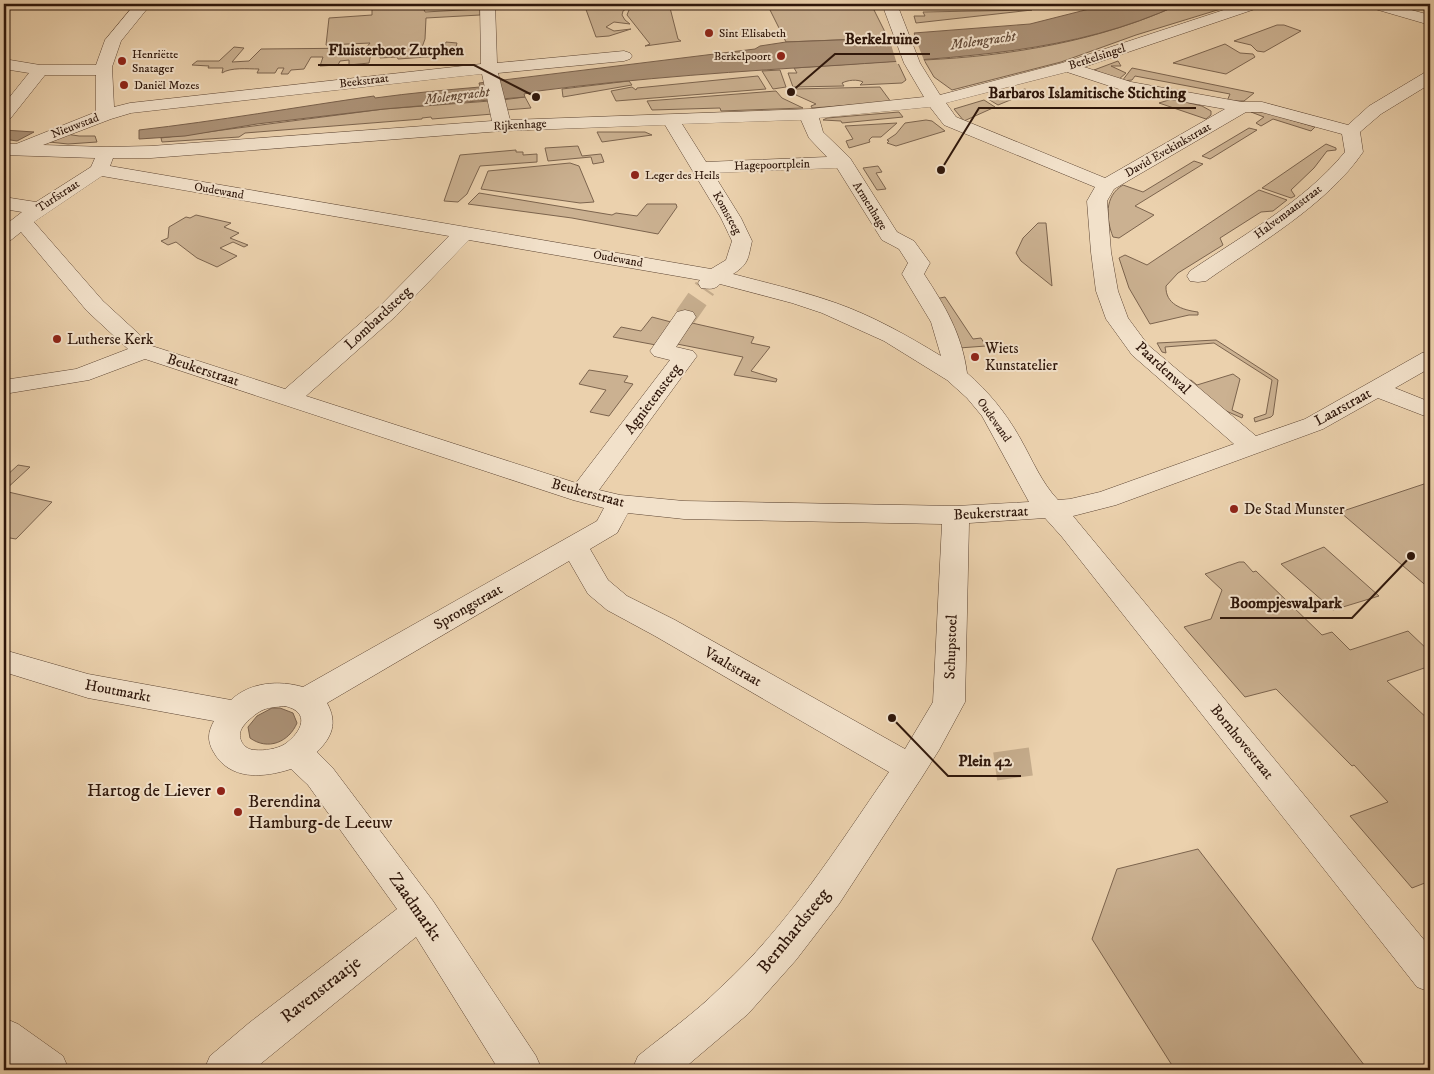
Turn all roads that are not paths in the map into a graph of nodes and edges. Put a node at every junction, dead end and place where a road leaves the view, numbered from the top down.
1 (143, 4) edge
2 (487, 4) edge
3 (889, 4) edge
4 (1256, 4) edge
5 (1373, 4) edge
6 (1430, 20) edge
7 (624, 56) dead end
8 (4, 64) edge
9 (1068, 67) junction
10 (40, 70) junction
11 (103, 70) junction
12 (490, 75) junction
13 (1430, 77) edge
14 (935, 101) junction
15 (1242, 107) junction
16 (810, 114) junction
17 (4, 115) edge
18 (106, 115) junction
19 (672, 119) junction
20 (502, 126) junction
21 (1351, 131) junction
22 (8, 150) edge
23 (102, 162) junction
24 (843, 162) junction
25 (700, 168) junction
26 (1106, 185) junction
27 (4, 203) edge
28 (30, 214) junction
29 (464, 233) junction
30 (4, 236) edge
31 (1198, 276) dead end
32 (710, 282) junction
33 (685, 317) tunnel mouth
34 (144, 351) junction
35 (1430, 358) edge
36 (955, 375) junction
37 (4, 387) edge
38 (1378, 389) junction
39 (288, 399) junction
40 (1430, 411) edge
41 (1251, 445) junction
42 (582, 494) junction
43 (620, 504) junction
44 (1052, 510) junction
45 (956, 515) junction
46 (575, 546) junction
47 (4, 661) edge
48 (306, 700) junction
49 (235, 713) junction
50 (296, 753) junction
51 (910, 768) junction
52 (420, 912) junction
53 (1430, 975) edge
54 (4, 1037) edge
55 (49, 1070) edge
56 (224, 1070) edge
57 (522, 1070) edge
58 (652, 1070) edge

1 - 11 street, Nieuwstad
2 - 12 street
3 - 14 street
4 - 9 street, Berkelsingel
5 - 6 street
7 - 12 street, Beekstraat
8 - 10 street
9 - 14 street, Berkelsingel
9 - 15 street, David Evekinkstraat
10 - 11 street
10 - 17 street
11 - 18 street, Nieuwstad
12 - 18 street, Beekstraat
12 - 20 street
13 - 21 street
14 - 16 street, Rijkenhage
14 - 26 street
15 - 21 street
15 - 26 street, David Evekinkstraat
16 - 19 street, Rijkenhage
16 - 24 street, Armenhage
18 - 22 street, Nieuwstad
19 - 20 street, Rijkenhage
19 - 25 street, Komsteeg
20 - 23 street, Rijkenhage
21 - 31 street, Halvemaanstraat
22 - 23 street
23 - 28 street, Turfstraat
23 - 29 street, Oudewand
24 - 25 street, Hagepoortplein
24 - 36 street, Armenhage
25 - 32 street, Komsteeg
26 - 41 street, Paardenwal
27 - 28 street
28 - 30 street, Turfstraat
28 - 34 street, Beukerstraat
29 - 32 street, Oudewand
29 - 39 street, Lombardsteeg
32 - 36 street, Oudewand
33 - 42 street, Agnietensteeg
34 - 37 street
34 - 39 street, Beukerstraat
35 - 38 street, Laarstraat
36 - 44 street, Oudewand
38 - 40 street
38 - 41 street, Laarstraat
39 - 42 street, Beukerstraat
41 - 44 street, Beukerstraat
42 - 43 street, Beukerstraat
43 - 45 street, Beukerstraat
43 - 46 street, Sprongstraat
44 - 45 street, Beukerstraat
44 - 53 street, Bornhovestraat
45 - 51 street, Schupstoel
46 - 48 street, Sprongstraat
46 - 51 street, Vaaltstraat
47 - 49 street, Houtmarkt
48 - 49 street
48 - 50 street
49 - 50 street
50 - 52 street, Zaadmarkt
51 - 58 street, Bernhardsteeg
52 - 56 street, Ravenstraatje
52 - 57 street, Zaadmarkt
54 - 55 street

